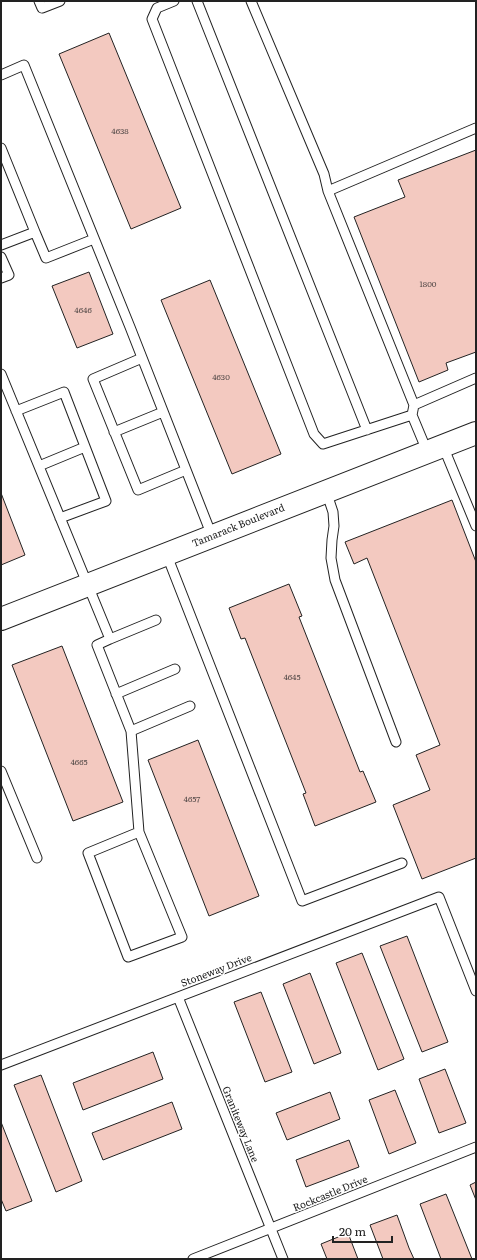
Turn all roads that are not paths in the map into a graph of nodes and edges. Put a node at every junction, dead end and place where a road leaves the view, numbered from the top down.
1 (39, 1) edge
2 (60, 1) edge
3 (174, 1) edge
4 (197, 1) edge
5 (251, 1) edge
6 (1, 75) edge
7 (476, 128) edge
8 (1, 148) edge
9 (328, 192) junction
10 (35, 232) junction
11 (94, 239) junction
12 (1, 244) edge
13 (1, 257) edge
14 (1, 278) edge
15 (142, 358) junction
16 (1, 374) edge
17 (476, 378) edge
18 (414, 405) junction
19 (16, 411) junction
20 (163, 412) junction
21 (412, 415) junction
22 (367, 430) junction
23 (114, 432) junction
24 (476, 433) edge
25 (85, 447) junction
26 (435, 449) junction
27 (39, 466) junction
28 (186, 470) junction
29 (326, 491) junction
30 (476, 500) edge
31 (467, 504) junction
32 (60, 518) junction
33 (476, 526) edge
34 (212, 536) junction
35 (166, 553) junction
36 (87, 584) junction
37 (1, 619) edge
38 (156, 620) dead end
39 (110, 640) junction
40 (175, 669) dead end
41 (116, 694) junction
42 (190, 706) dead end
43 (131, 731) junction
44 (396, 742) dead end
45 (1, 771) edge
46 (139, 832) junction
47 (37, 858) dead end
48 (402, 864) dead end
49 (476, 991) edge
50 (178, 997) junction
51 (1, 1065) edge
52 (476, 1147) edge
53 (271, 1228) junction
54 (193, 1259) edge
55 (283, 1259) edge

1 - 2 lane
3 - 22 lane
4 - 22 lane
5 - 9 lane
6 - 11 lane
7 - 9 lane
8 - 10 lane
9 - 18 lane
10 - 11 lane
10 - 12 lane
11 - 15 lane
13 - 14 lane
15 - 20 lane
15 - 23 lane
16 - 19 lane
17 - 18 lane
18 - 21 lane
19 - 25 lane
19 - 27 lane
20 - 23 lane
20 - 28 lane
21 - 22 lane
21 - 26 lane
23 - 28 lane
24 - 26 street, Tamarack Boulevard
25 - 27 lane
25 - 32 lane
26 - 29 street, Tamarack Boulevard
26 - 31 lane
27 - 32 lane
28 - 34 lane
29 - 34 street, Tamarack Boulevard
29 - 44 lane
30 - 31 lane
31 - 33 lane
32 - 36 lane
34 - 35 street, Tamarack Boulevard
35 - 36 street, Tamarack Boulevard
35 - 48 lane
36 - 37 street, Tamarack Boulevard
36 - 39 lane
38 - 39 lane
39 - 41 lane
40 - 41 lane
41 - 43 lane
42 - 43 lane
43 - 46 lane
45 - 47 lane
46 - 46 lane
49 - 50 lane, Stoneway Drive
50 - 51 lane, Stoneway Drive
50 - 53 lane, Graniteway Lane
52 - 53 lane, Rockcastle Drive
53 - 54 lane, Rockcastle Drive
53 - 55 lane, Graniteway Lane

